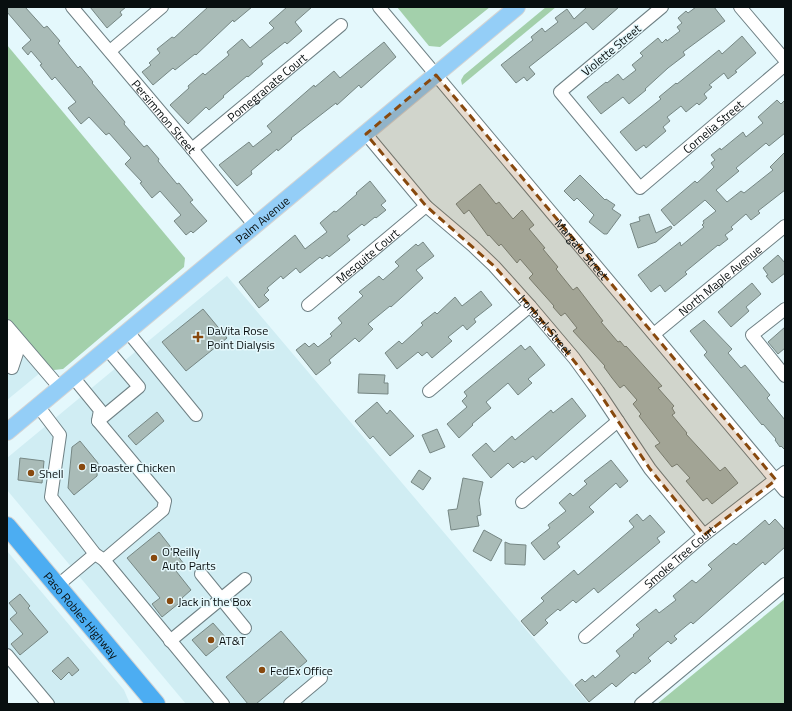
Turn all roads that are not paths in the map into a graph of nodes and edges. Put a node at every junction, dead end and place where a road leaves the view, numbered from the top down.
1 (72, 7) edge
2 (162, 7) edge
3 (379, 7) edge
4 (517, 7) edge
5 (662, 7) edge
6 (740, 7) edge
7 (341, 25) dead end
8 (110, 51) junction
9 (785, 60) edge
10 (785, 65) edge
11 (436, 75) junction
12 (366, 134) junction
13 (192, 149) junction
14 (640, 188) joint
15 (426, 206) junction
16 (255, 226) junction
17 (785, 226) edge
18 (308, 305) dead end
19 (530, 306) junction
20 (785, 309) edge
21 (7, 326) edge
22 (128, 332) junction
23 (654, 334) junction
24 (7, 336) edge
25 (107, 349) junction
26 (7, 350) edge
27 (785, 376) edge
28 (73, 377) junction
29 (60, 388) junction
30 (429, 391) dead end
31 (38, 406) junction
32 (196, 415) dead end
33 (98, 421) junction
34 (618, 421) junction
35 (7, 432) edge
36 (780, 476) edge
37 (785, 491) edge
38 (522, 502) dead end
39 (7, 526) edge
40 (704, 535) junction
41 (100, 557) junction
42 (200, 574) dead end
43 (245, 578) dead end
44 (785, 584) edge
45 (57, 586) junction
46 (221, 598) junction
47 (245, 628) dead end
48 (585, 637) dead end
49 (170, 641) junction
50 (7, 655) edge
51 (321, 678) dead end
52 (48, 704) edge
53 (156, 704) edge
54 (222, 704) edge
55 (290, 704) edge
56 (641, 704) edge

1 - 8 street, Persimmon Street
2 - 8 street
3 - 11 street, Margalo Street
4 - 11 main road, Palm Avenue
5 - 14 street, Violette Street
6 - 9 street
7 - 13 street, Pomegranate Court
8 - 13 street, Persimmon Street
10 - 14 street, Cornelia Street
11 - 12 main road, Palm Avenue
11 - 23 street, Margalo Street
12 - 15 street, Ironbark Street
12 - 16 main road, Palm Avenue
13 - 16 street, Persimmon Street
15 - 18 street, Mesquite Court
15 - 19 street, Ironbark Street
16 - 22 main road, Palm Avenue
17 - 23 street, North Maple Avenue
19 - 30 street
19 - 34 street, Ironbark Street
20 - 27 street
21 - 29 street
22 - 25 main road, Palm Avenue
22 - 32 street
23 - 36 street, Margalo Street
24 - 26 street
25 - 28 main road, Palm Avenue
25 - 33 street
28 - 29 main road, Palm Avenue
28 - 33 street
29 - 31 main road, Palm Avenue
31 - 35 main road, Palm Avenue
31 - 41 street
33 - 41 street
34 - 38 street
34 - 40 street, Ironbark Street
36 - 37 street, Margalo Street
36 - 40 street, Smoke Tree Court
39 - 45 highway, Paso Robles Highway
40 - 48 street, Smoke Tree Court
41 - 45 street
41 - 49 street
42 - 46 street
43 - 46 street
44 - 56 street
45 - 53 highway, Paso Robles Highway
46 - 47 street
46 - 49 street
49 - 54 street
50 - 52 street
51 - 55 street

